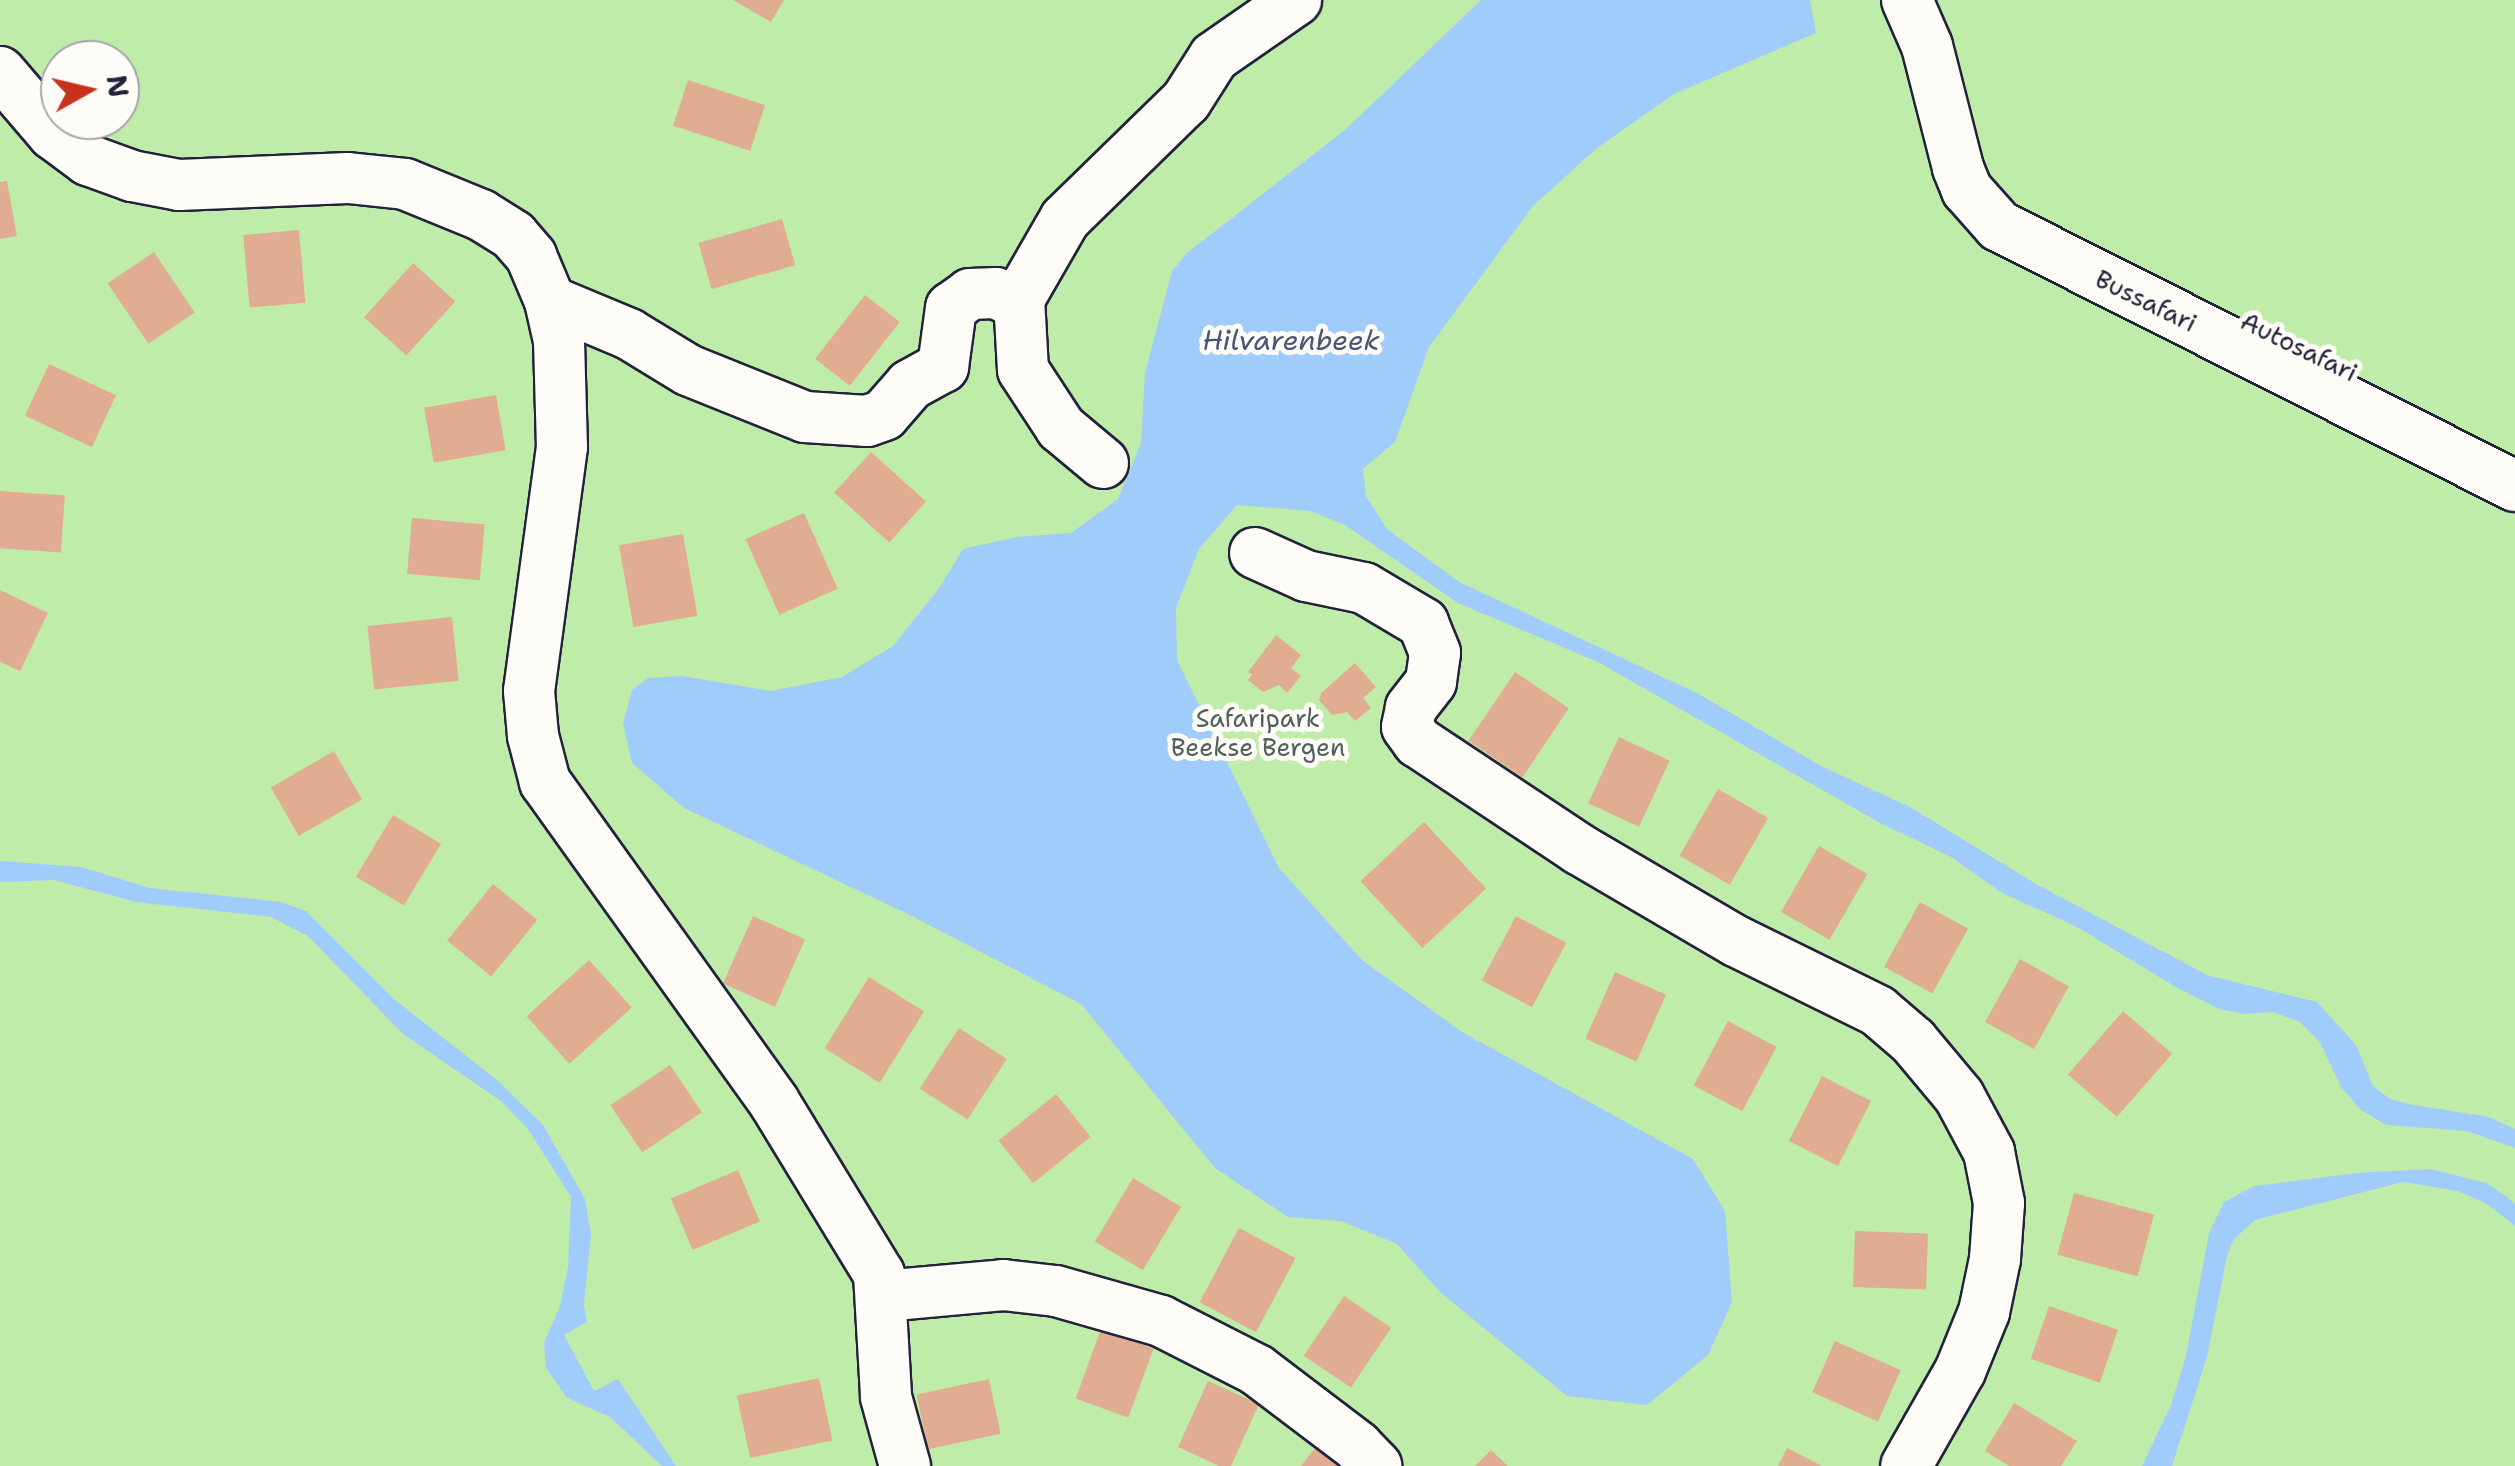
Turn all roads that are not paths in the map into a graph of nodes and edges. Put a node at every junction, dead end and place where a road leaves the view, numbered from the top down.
1 (1296, 0) edge
2 (1907, 0) edge
3 (1935, 0) edge
4 (0, 72) edge
5 (550, 301) junction
6 (1019, 304) junction
7 (2515, 454) edge
8 (1103, 463) dead end
9 (2515, 486) edge
10 (1255, 553) dead end
11 (882, 1296) junction
12 (905, 1466) edge
13 (1376, 1466) edge
14 (1906, 1466) edge

1 - 6 street
2 - 9 street, Bussafari
3 - 7 street, Autosafari
4 - 5 street
5 - 6 street
5 - 11 street
6 - 8 street
10 - 14 street
11 - 12 street
11 - 13 street

